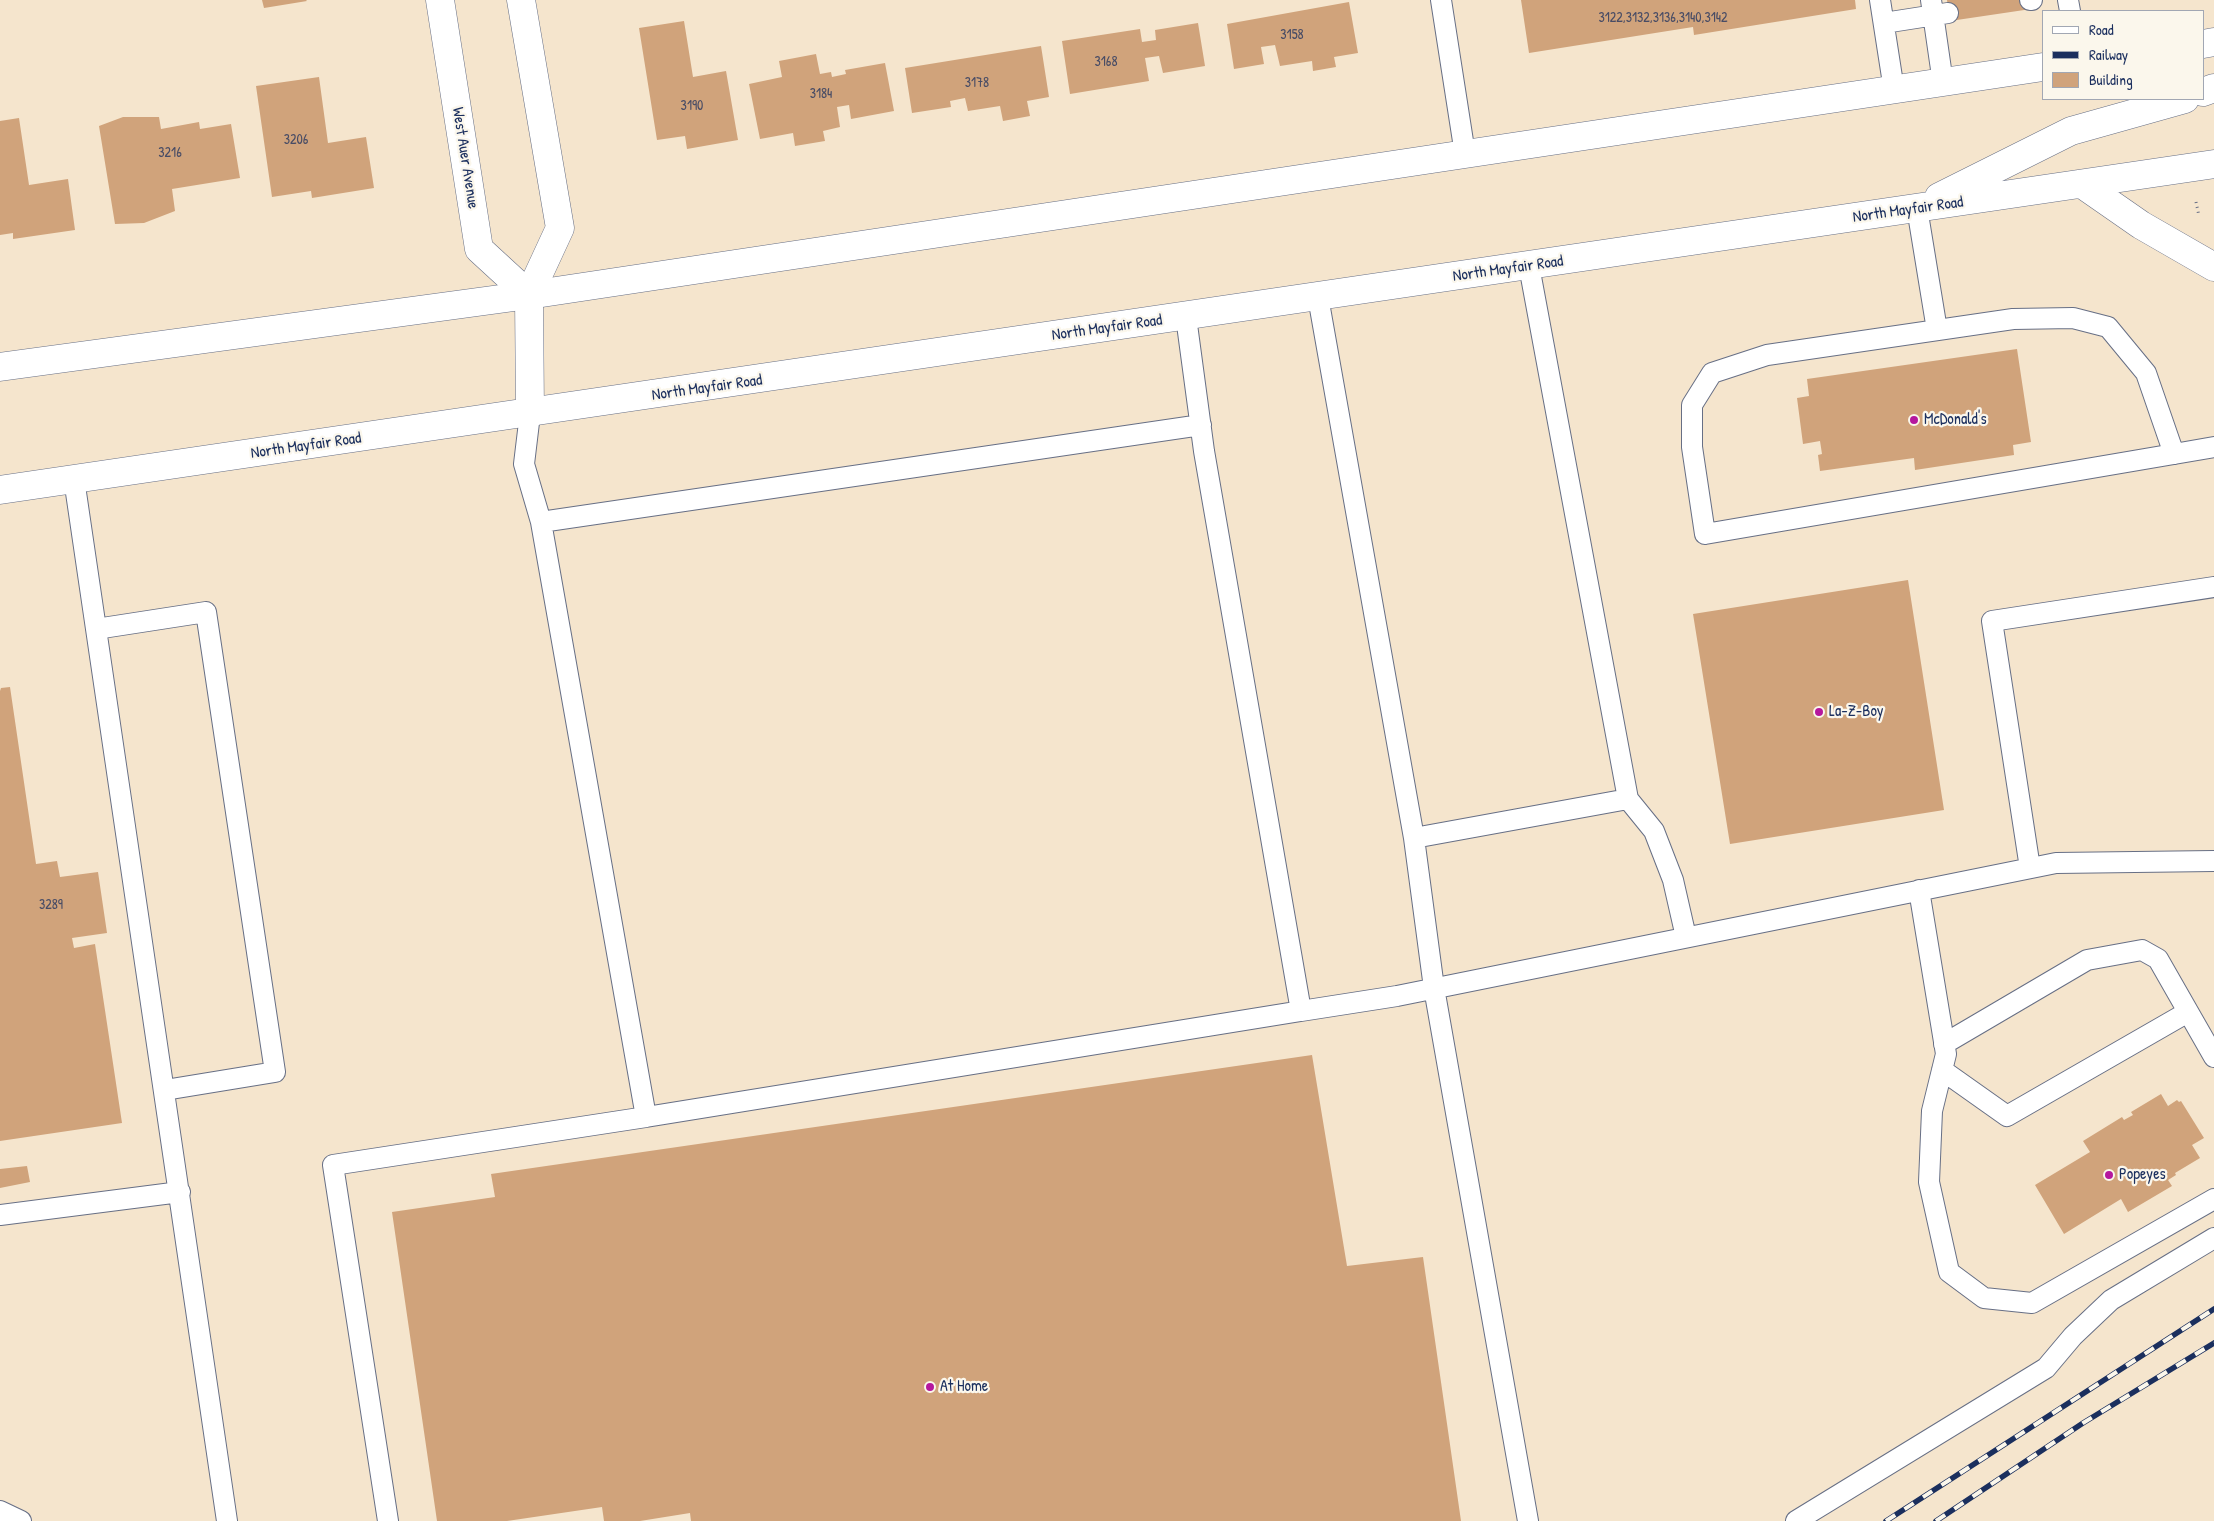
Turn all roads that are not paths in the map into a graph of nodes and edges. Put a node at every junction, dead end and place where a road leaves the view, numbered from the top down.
1 (440, 0) edge
2 (522, 0) edge
3 (1441, 0) edge
4 (1880, 0) edge
5 (1937, 9) edge
6 (1884, 23) junction
7 (2042, 68) edge
8 (1943, 83) junction
9 (1894, 90) junction
10 (2180, 100) edge
11 (1465, 154) junction
12 (2214, 164) edge
13 (2082, 184) junction
14 (1917, 208) junction
15 (1529, 266) junction
16 (2214, 267) edge
17 (528, 295) junction
18 (1318, 297) junction
19 (1186, 317) junction
20 (1937, 330) junction
21 (0, 367) edge
22 (530, 414) junction
23 (1201, 425) junction
24 (2214, 447) edge
25 (2174, 454) junction
26 (74, 480) junction
27 (0, 490) edge
28 (541, 522) junction
29 (2214, 587) edge
30 (96, 630) junction
31 (1628, 799) junction
32 (1414, 838) junction
33 (2214, 861) edge
34 (2030, 868) junction
35 (1918, 890) junction
36 (1686, 937) junction
37 (1434, 988) junction
38 (1301, 1011) junction
39 (2188, 1012) junction
40 (1944, 1044) junction
41 (2214, 1057) edge
42 (1942, 1070) junction
43 (165, 1090) junction
44 (646, 1117) junction
45 (180, 1192) junction
46 (2214, 1199) edge
47 (0, 1215) edge
48 (2214, 1238) edge
49 (0, 1511) edge
50 (21, 1521) edge
51 (228, 1521) edge
52 (388, 1521) edge
53 (1528, 1521) edge
54 (1796, 1521) edge

1 - 17 main road, West Auer Avenue
2 - 17 main road
3 - 11 lane
4 - 6 lane
5 - 6 lane
5 - 8 lane
6 - 9 lane
7 - 8 main road
8 - 9 main road
9 - 11 main road
10 - 14 main road
11 - 17 main road
12 - 13 main road, North Mayfair Road
13 - 14 main road, North Mayfair Road
13 - 16 main road
14 - 15 main road, North Mayfair Road
14 - 20 lane
15 - 18 main road, North Mayfair Road
15 - 31 lane
17 - 21 main road
17 - 22 main road
18 - 19 main road, North Mayfair Road
18 - 32 lane
19 - 22 main road, North Mayfair Road
19 - 23 lane
20 - 25 lane
20 - 25 lane
22 - 26 main road, North Mayfair Road
22 - 28 lane
23 - 28 lane
23 - 38 lane
24 - 25 lane
26 - 27 main road, North Mayfair Road
26 - 30 lane
28 - 44 lane
29 - 34 lane
30 - 43 lane
30 - 43 lane
31 - 32 lane
31 - 36 lane
32 - 37 lane
33 - 34 lane
34 - 35 lane
35 - 36 lane
35 - 40 lane
36 - 37 lane
37 - 38 lane
37 - 53 lane
38 - 44 lane
39 - 40 lane
39 - 41 lane
39 - 42 lane
40 - 42 lane
42 - 46 lane
43 - 45 lane
44 - 52 lane
45 - 47 lane
45 - 51 lane
48 - 54 lane
49 - 50 lane

